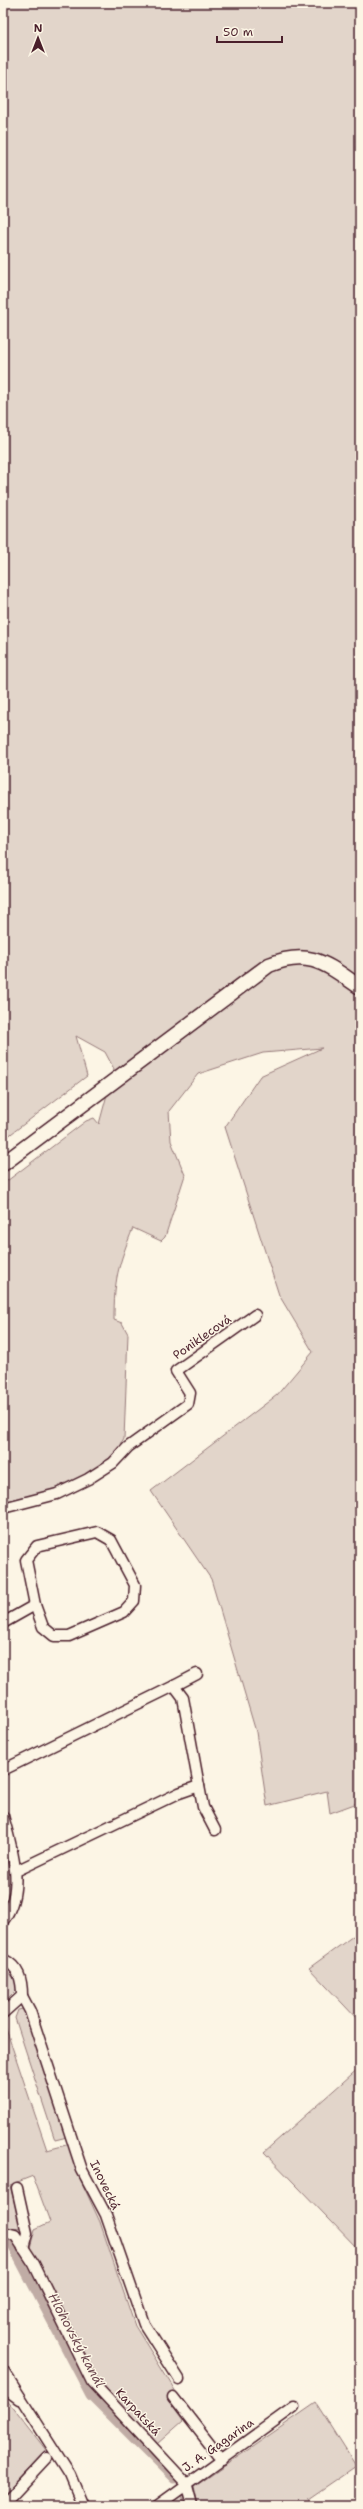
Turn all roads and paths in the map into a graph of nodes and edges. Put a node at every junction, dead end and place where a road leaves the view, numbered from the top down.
1 (360, 987) edge
2 (3, 1164) edge
3 (255, 1315) dead end
4 (3, 1508) edge
5 (35, 1605) junction
6 (3, 1622) edge
7 (197, 1674) dead end
8 (174, 1686) junction
9 (3, 1770) edge
10 (198, 1786) junction
11 (3, 1816) edge
12 (215, 1830) dead end
13 (16, 1872) junction
14 (3, 1921) edge
15 (3, 1959) edge
16 (22, 1996) junction
17 (6, 2010) edge
18 (17, 2188) dead end
19 (3, 2232) edge
20 (23, 2248) junction
21 (3, 2370) edge
22 (179, 2380) dead end
23 (3, 2387) edge
24 (173, 2397) dead end
25 (25, 2404) junction
26 (294, 2407) dead end
27 (47, 2458) dead end
28 (222, 2460) junction
29 (186, 2483) junction
30 (3, 2505) edge
31 (83, 2506) edge
32 (157, 2506) edge
33 (192, 2506) edge

1 - 2 main road
3 - 4 street, Poniklecová
5 - 5 street
5 - 6 street
7 - 8 street
8 - 9 street
8 - 10 street
10 - 12 street
10 - 13 street
11 - 13 street
13 - 14 street
15 - 16 street
16 - 17 street
16 - 22 street, Inovecká
18 - 20 street
19 - 20 street, Karpatská
20 - 29 street, Karpatská
21 - 25 street
23 - 25 street
24 - 28 street
25 - 31 street
26 - 28 street, J. A. Gagarina
27 - 30 street
28 - 29 street, J. A. Gagarina
29 - 32 street, J. A. Gagarina
29 - 33 street

